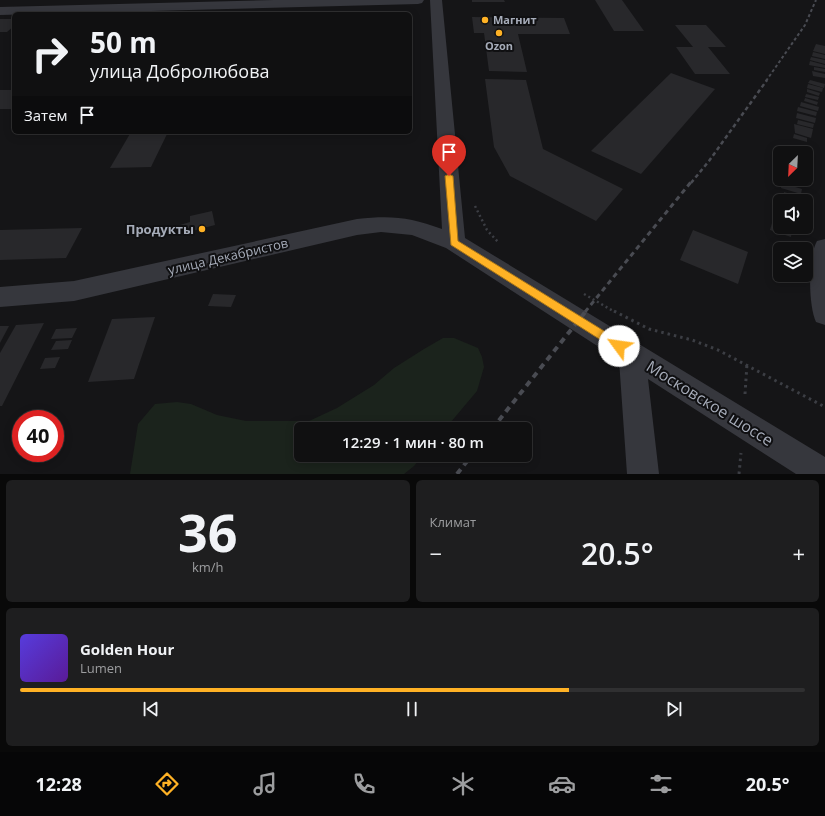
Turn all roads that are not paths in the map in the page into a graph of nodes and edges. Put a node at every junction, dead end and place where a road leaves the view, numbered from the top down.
1 (418, 0) edge
2 (436, 0) edge
3 (0, 11) edge
4 (454, 242) junction
5 (825, 247) edge
6 (0, 297) edge
7 (825, 314) edge
8 (632, 354) junction
9 (643, 474) edge
10 (824, 474) edge

1 - 3 street
2 - 4 street
4 - 6 street, улица Декабристов
4 - 8 street, Московское шоссе
5 - 7 street
8 - 9 street
8 - 10 street, Московское шоссе

